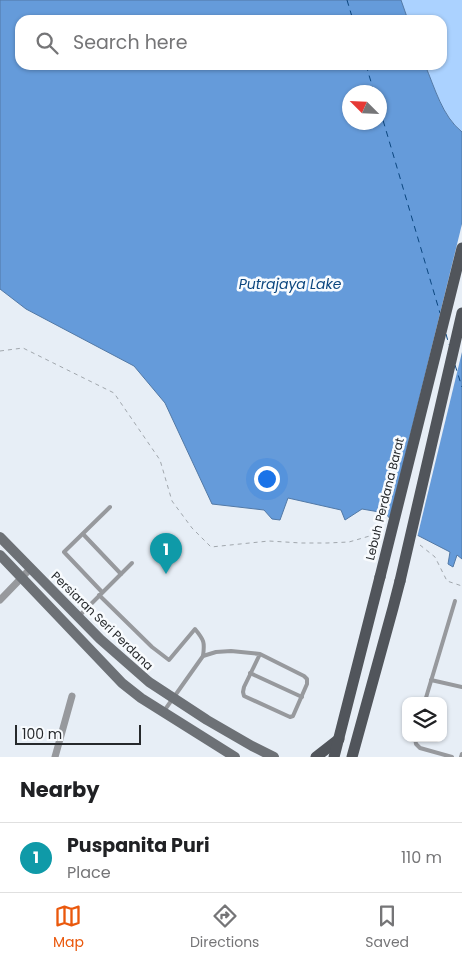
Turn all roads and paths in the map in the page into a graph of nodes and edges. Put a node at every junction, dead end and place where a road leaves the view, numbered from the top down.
1 (462, 248) edge
2 (462, 313) edge
3 (0, 351) edge
4 (110, 508) dead end
5 (382, 532) dead end
6 (83, 534) junction
7 (0, 537) edge
8 (414, 543) dead end
9 (0, 555) edge
10 (132, 563) dead end
11 (30, 569) junction
12 (121, 574) junction
13 (21, 578) junction
14 (462, 586) edge
15 (101, 594) junction
16 (0, 600) edge
17 (455, 601) dead end
18 (78, 617) junction
19 (260, 654) junction
20 (203, 656) junction
21 (250, 673) junction
22 (431, 680) junction
23 (462, 687) edge
24 (72, 696) dead end
25 (302, 697) junction
26 (426, 697) edge
27 (173, 698) junction
28 (163, 713) junction
29 (339, 739) junction
30 (356, 742) junction
31 (416, 742) edge
32 (55, 757) edge
33 (235, 757) edge
34 (274, 757) edge
35 (316, 757) edge
36 (334, 757) edge
37 (352, 757) edge
38 (360, 757) edge
39 (452, 757) edge

1 - 29 main road, Lebuh Perdana Barat, bridge
2 - 30 main road, bridge
3 - 5 path
4 - 6 lane
6 - 12 lane
6 - 15 lane
7 - 11 street, Persiaran Seri Perdana
8 - 14 path
9 - 13 street, Persiaran Seri Perdana
10 - 12 lane
11 - 13 street
11 - 18 street, Persiaran Seri Perdana
12 - 15 lane
13 - 16 street
13 - 28 street, Persiaran Seri Perdana
15 - 18 lane
15 - 20 lane
17 - 22 lane
18 - 27 street, Persiaran Seri Perdana
19 - 20 lane
19 - 21 lane
19 - 25 lane
20 - 27 lane
21 - 25 lane
21 - 25 lane
22 - 23 lane
22 - 26 lane
24 - 32 street
27 - 28 lane
27 - 34 street, Persiaran Seri Perdana
28 - 33 street, Persiaran Seri Perdana
29 - 35 main road
29 - 36 main road, Lebuh Perdana Barat
30 - 37 main road
30 - 38 main road
31 - 39 lane

